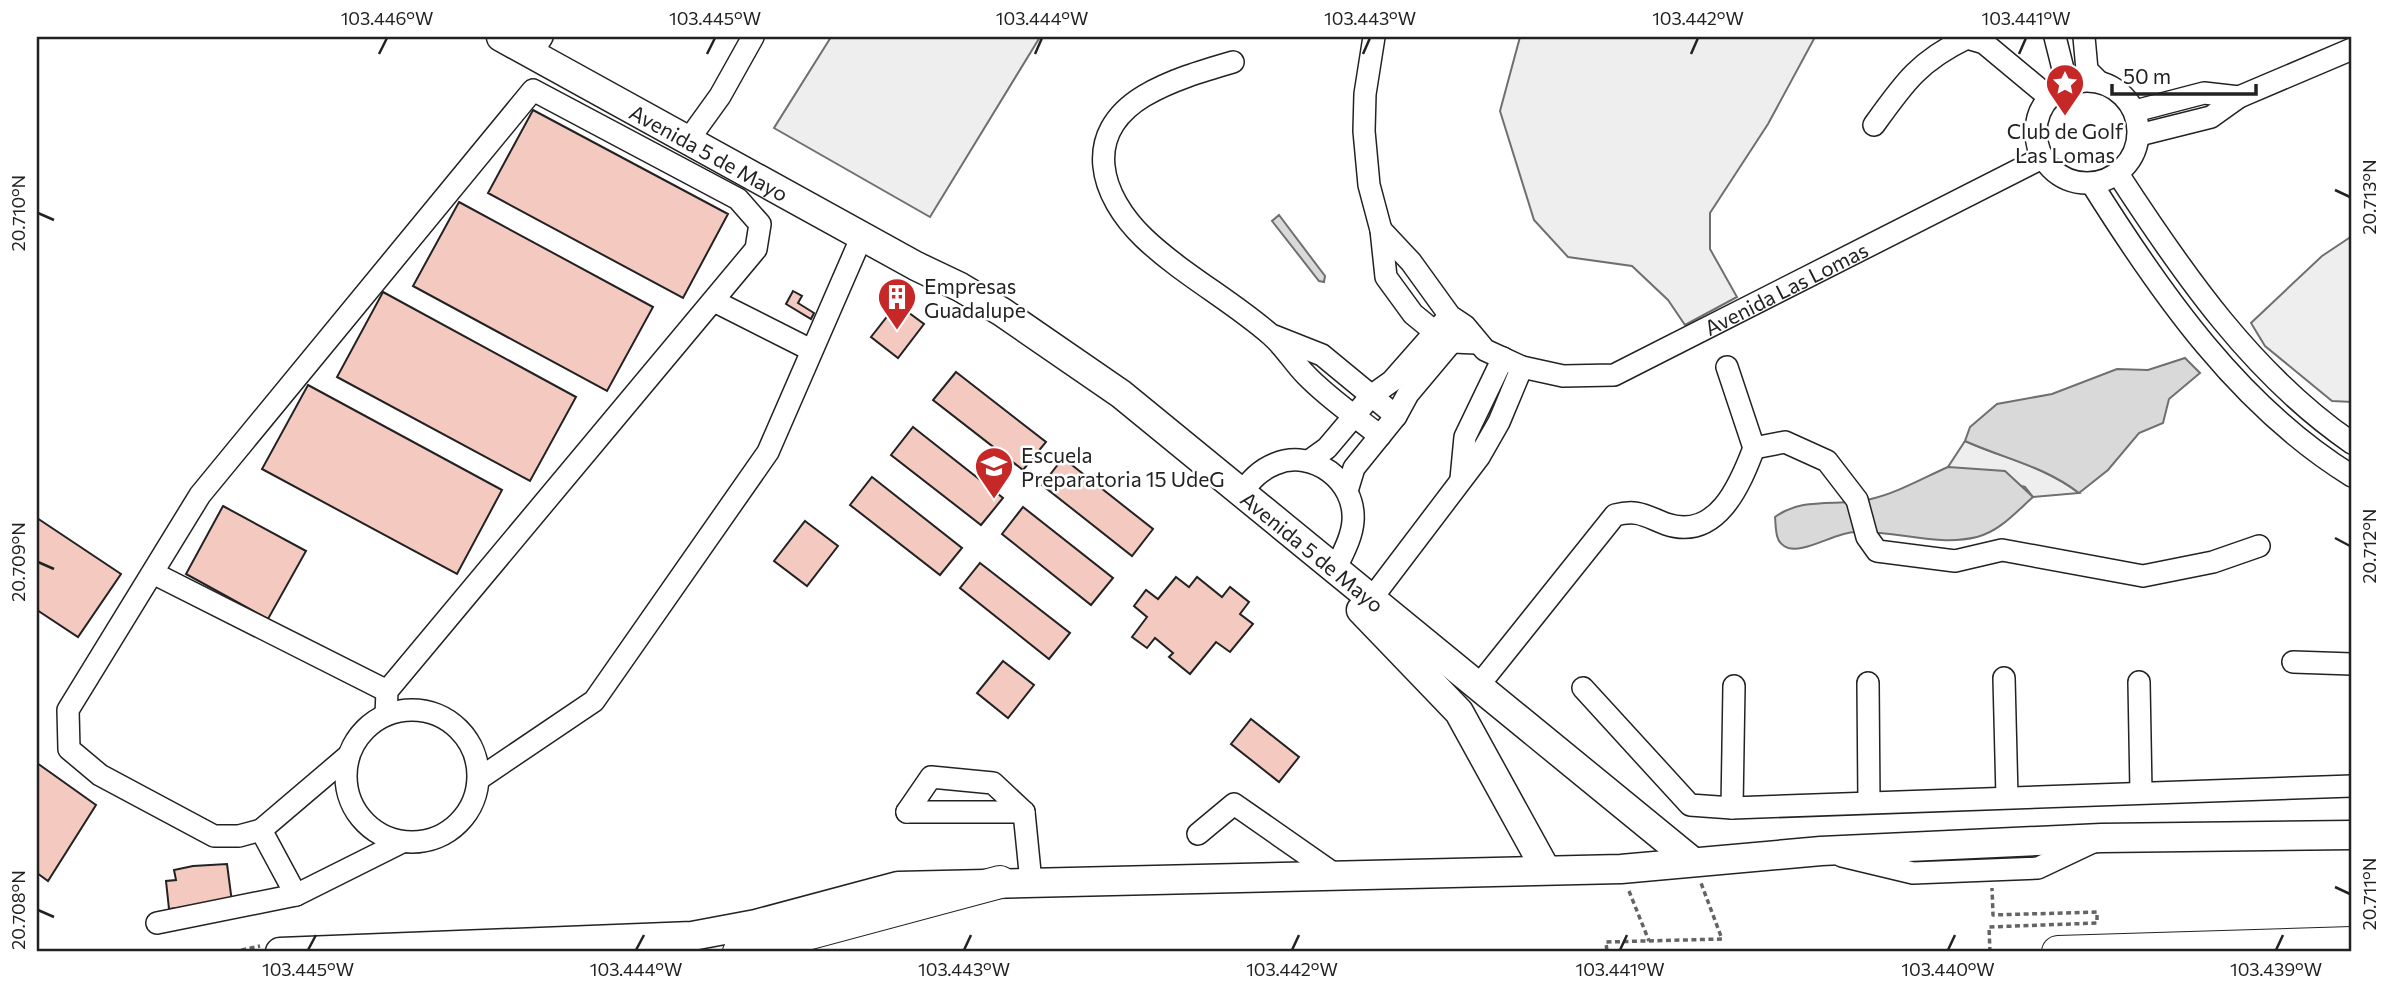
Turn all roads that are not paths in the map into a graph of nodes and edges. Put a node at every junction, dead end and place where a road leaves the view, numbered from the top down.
1 (502, 37) edge
2 (753, 37) edge
3 (1374, 37) edge
4 (2055, 37) edge
5 (2084, 37) edge
6 (537, 45) edge
7 (2352, 48) edge
8 (1233, 62) dead end
9 (2099, 82) junction
10 (2054, 93) junction
11 (2239, 97) junction
12 (2134, 111) junction
13 (1874, 125) dead end
14 (2139, 135) junction
15 (689, 139) junction
16 (2042, 158) junction
17 (2118, 174) junction
18 (2092, 184) junction
19 (1381, 230) junction
20 (862, 236) junction
21 (916, 266) junction
22 (713, 301) junction
23 (1456, 332) junction
24 (1273, 336) junction
25 (811, 350) junction
26 (1513, 362) junction
27 (1727, 367) dead end
28 (1371, 396) junction
29 (1355, 416) junction
30 (1395, 416) junction
31 (1380, 436) junction
32 (2352, 443) edge
33 (1754, 448) junction
34 (1309, 461) junction
35 (2352, 476) edge
36 (1347, 491) junction
37 (1242, 492) junction
38 (2259, 546) dead end
39 (1336, 568) junction
40 (152, 573) junction
41 (1372, 597) junction
42 (2293, 662) dead end
43 (2352, 664) edge
44 (2004, 678) dead end
45 (2139, 682) dead end
46 (1868, 683) dead end
47 (1479, 685) junction
48 (1734, 686) dead end
49 (1583, 688) dead end
50 (387, 691) junction
51 (386, 715) junction
52 (348, 756) junction
53 (480, 778) junction
54 (2352, 786) edge
55 (2141, 792) junction
56 (2007, 797) junction
57 (1869, 802) junction
58 (1732, 808) junction
59 (1024, 812) dead end
60 (261, 830) junction
61 (1198, 834) dead end
62 (2352, 835) edge
63 (2101, 838) junction
64 (402, 842) junction
65 (1821, 851) junction
66 (1692, 861) junction
67 (1546, 870) junction
68 (1334, 873) junction
69 (1000, 882) junction
70 (1031, 882) junction
71 (296, 895) junction
72 (157, 923) dead end
73 (2352, 943) edge
74 (280, 952) edge
75 (739, 952) edge
76 (2057, 952) edge

1 - 6 main road, Avenida 5 de Mayo
2 - 15 street
3 - 19 street
4 - 10 street
5 - 9 street
6 - 15 main road, Avenida 5 de Mayo
7 - 11 street
8 - 24 street
9 - 10 street
9 - 12 street
10 - 13 street
10 - 16 street
11 - 12 street
11 - 14 street
12 - 14 street
14 - 17 street
15 - 20 main road, Avenida 5 de Mayo
16 - 18 street
16 - 26 street, Avenida Las Lomas
17 - 18 street
17 - 32 street
18 - 35 street
19 - 23 street
19 - 23 street
20 - 21 main road, Avenida 5 de Mayo
20 - 25 street
21 - 37 main road, Avenida 5 de Mayo
21 - 67 main road, Avenida 5 de Mayo
22 - 25 street
22 - 40 street
22 - 50 street
23 - 26 street, Avenida Las Lomas
23 - 28 street
23 - 30 street
24 - 28 street
24 - 29 street
25 - 53 street
26 - 41 street
27 - 33 street
28 - 29 street
28 - 30 street
29 - 31 street
29 - 34 street
30 - 31 street
31 - 36 street
33 - 38 street
33 - 47 street
34 - 36 street
34 - 37 street
36 - 39 street
37 - 39 main road, Avenida 5 de Mayo
39 - 41 main road, Avenida 5 de Mayo
40 - 50 street
40 - 60 street
41 - 47 main road, Avenida 5 de Mayo
42 - 43 street
44 - 56 street
45 - 55 street
46 - 57 street
47 - 66 main road, Avenida 5 de Mayo
48 - 58 street
49 - 58 street
50 - 51 street
51 - 52 street
51 - 53 street
52 - 60 street
52 - 64 street
53 - 64 street
54 - 55 street
55 - 56 street
56 - 57 street
57 - 58 street
59 - 70 street
60 - 71 street
61 - 68 street
62 - 63 main road
63 - 65 main road
63 - 65 street
64 - 71 street
65 - 66 main road
66 - 67 main road
67 - 68 main road
68 - 70 main road
69 - 70 main road
69 - 74 main road
69 - 75 highway
71 - 72 street
73 - 76 highway

